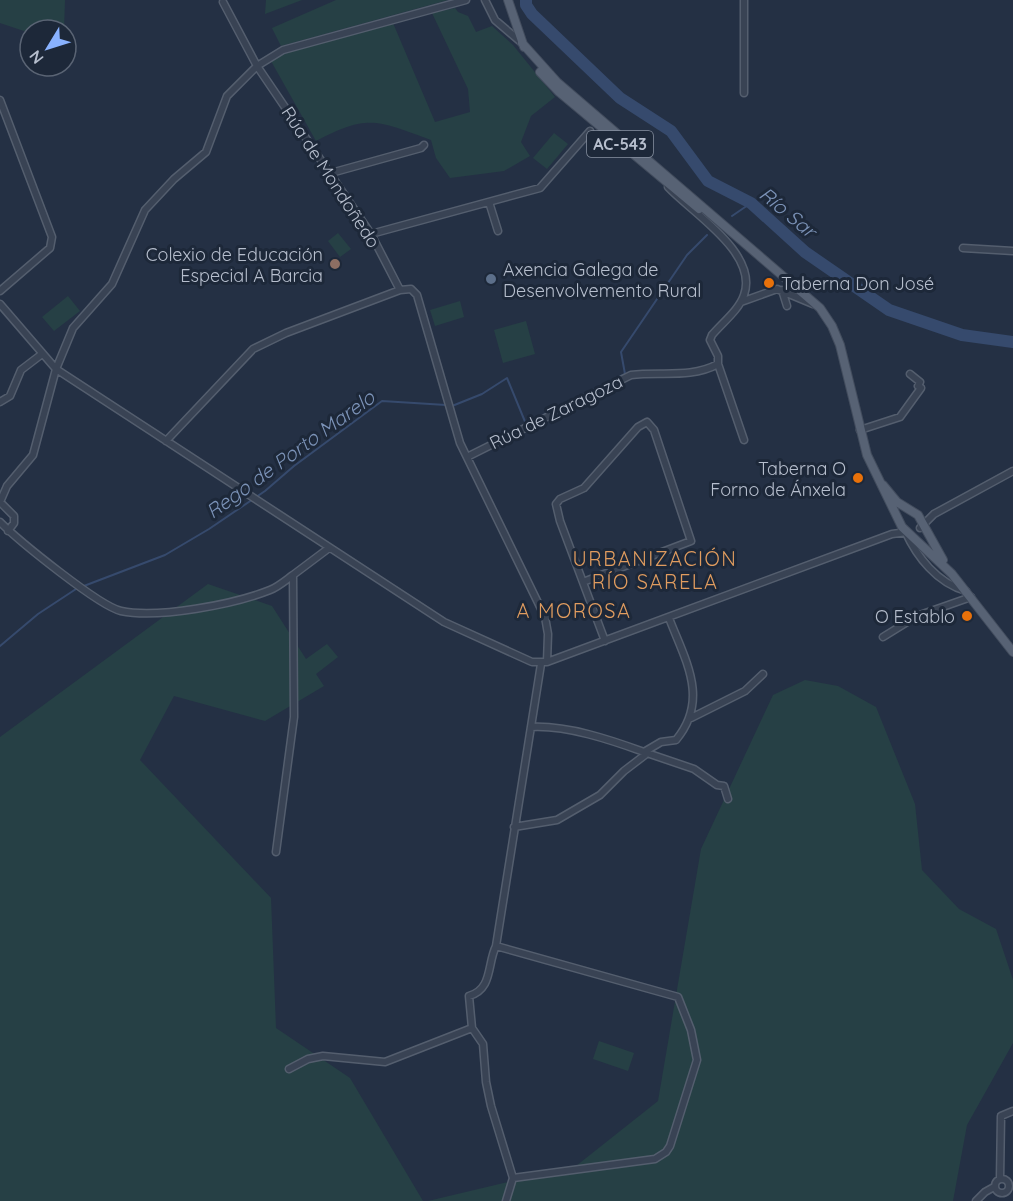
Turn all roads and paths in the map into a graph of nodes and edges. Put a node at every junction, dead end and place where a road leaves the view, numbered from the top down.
1 (466, 0) edge
2 (485, 0) edge
3 (744, 0) edge
4 (509, 1) edge
5 (223, 2) dead end
6 (522, 43) junction
7 (257, 66) junction
8 (744, 93) dead end
9 (0, 100) edge
10 (590, 130) dead end
11 (424, 145) dead end
12 (331, 173) junction
13 (656, 174) junction
14 (489, 202) junction
15 (498, 231) dead end
16 (371, 234) junction
17 (742, 243) junction
18 (963, 248) dead end
19 (1013, 251) edge
20 (737, 255) junction
21 (761, 256) junction
22 (400, 290) junction
23 (782, 290) junction
24 (0, 291) edge
25 (741, 302) junction
26 (0, 304) edge
27 (818, 305) junction
28 (787, 306) dead end
29 (42, 354) junction
30 (718, 364) junction
31 (56, 369) junction
32 (910, 374) dead end
33 (0, 402) edge
34 (860, 430) junction
35 (744, 440) dead end
36 (166, 441) junction
37 (467, 457) junction
38 (872, 468) junction
39 (1013, 471) edge
40 (3, 485) edge
41 (0, 502) edge
42 (914, 513) junction
43 (934, 514) junction
44 (0, 522) edge
45 (922, 525) junction
46 (903, 527) junction
47 (8, 531) junction
48 (329, 548) junction
49 (952, 574) junction
50 (293, 575) junction
51 (583, 582) junction
52 (968, 594) junction
53 (669, 618) junction
54 (883, 637) dead end
55 (605, 641) junction
56 (1013, 652) edge
57 (544, 663) junction
58 (763, 674) dead end
59 (691, 718) junction
60 (531, 727) junction
61 (644, 752) junction
62 (728, 799) dead end
63 (514, 827) junction
64 (276, 852) dead end
65 (496, 946) junction
66 (472, 1028) junction
67 (289, 1069) dead end
68 (1013, 1111) edge
69 (513, 1178) junction
70 (1000, 1179) junction
71 (1011, 1183) edge
72 (997, 1190) junction
73 (506, 1201) edge
74 (976, 1201) edge
75 (1001, 1201) edge

1 - 7 street
2 - 6 street
3 - 8 street
4 - 6 main road, AC-543
5 - 7 street, Rúa de Mondoñedo
6 - 13 main road, AC-543
6 - 21 main road, AC-543
7 - 12 street, Rúa de Mondoñedo
7 - 31 street
9 - 24 street
10 - 14 street
11 - 12 street
12 - 16 street, Rúa de Mondoñedo
13 - 17 main road, AC-543
13 - 20 street
14 - 15 street
14 - 16 street
16 - 22 street, Rúa de Mondoñedo
17 - 20 street
17 - 21 main road, AC-543
18 - 19 street
20 - 25 street
21 - 27 main road, AC-543
22 - 36 street
22 - 37 street
23 - 25 street
23 - 27 street
23 - 28 street
25 - 30 street
26 - 29 street
27 - 34 main road, AC-543
29 - 31 street
29 - 33 street
30 - 35 street
30 - 37 street, Rúa de Zaragoza
31 - 36 street
31 - 40 street
32 - 34 street
34 - 38 main road, AC-543
36 - 48 street
37 - 57 street
38 - 42 main road, AC-543
38 - 46 main road, AC-543
39 - 43 street
40 - 41 street
41 - 47 street
42 - 43 street
42 - 45 main road, AC-543
42 - 46 main road
43 - 45 street
44 - 47 street
45 - 46 main road
45 - 49 main road, AC-543
46 - 49 main road, AC-543
46 - 52 street
46 - 53 street
47 - 50 street
48 - 50 street
48 - 57 street
49 - 52 main road, AC-543
50 - 64 street
51 - 51 street
51 - 55 street
52 - 54 street
52 - 56 main road, AC-543
53 - 55 street
53 - 59 street
55 - 57 street
57 - 60 street
58 - 59 street
59 - 61 street
60 - 61 street
60 - 63 street
61 - 62 street
61 - 63 street
63 - 65 street
65 - 66 street
65 - 69 street
66 - 67 street
66 - 69 street
68 - 70 street
69 - 73 street
70 - 71 street
70 - 72 street
71 - 72 street
72 - 74 street
72 - 75 street

